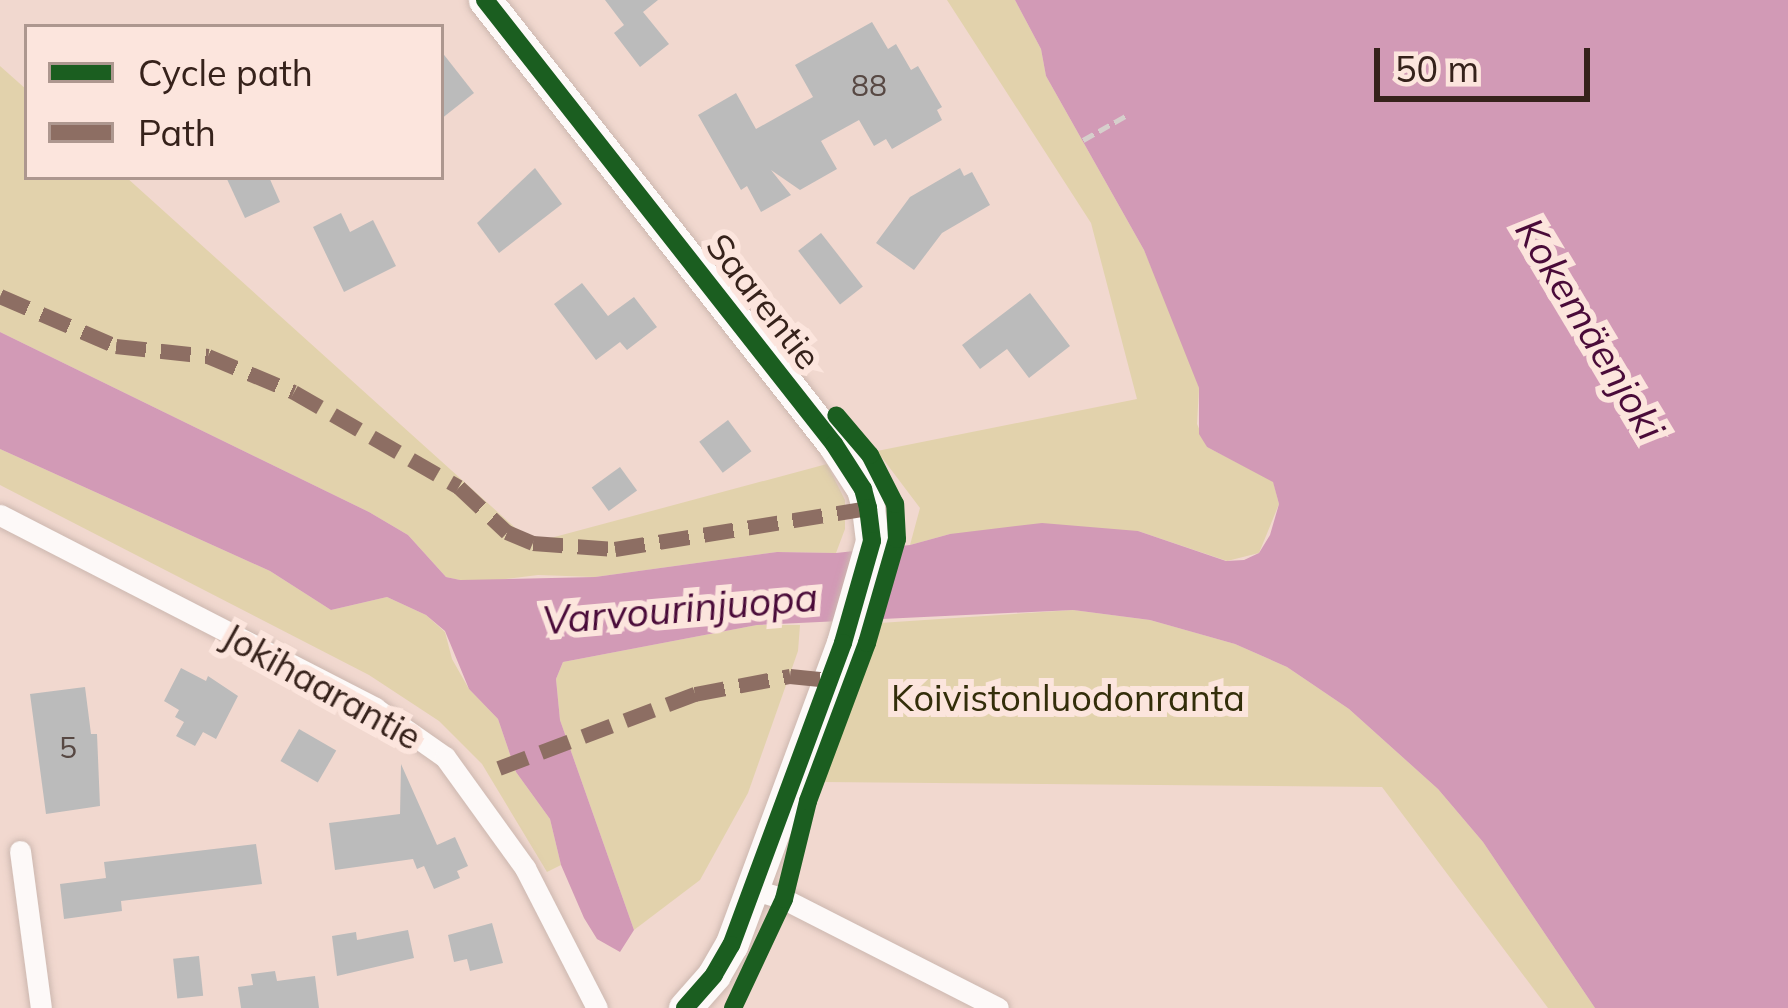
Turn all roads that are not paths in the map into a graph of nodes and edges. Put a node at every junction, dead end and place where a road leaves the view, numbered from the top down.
1 (485, 0) edge
2 (0, 515) edge
3 (20, 851) dead end
4 (752, 889) junction
5 (41, 1008) edge
6 (597, 1008) edge
7 (685, 1008) edge
8 (998, 1008) edge

1 - 4 street, Saarentie
2 - 6 street, Jokihaarantie
3 - 5 street
4 - 7 street, Saarentie
4 - 8 street

